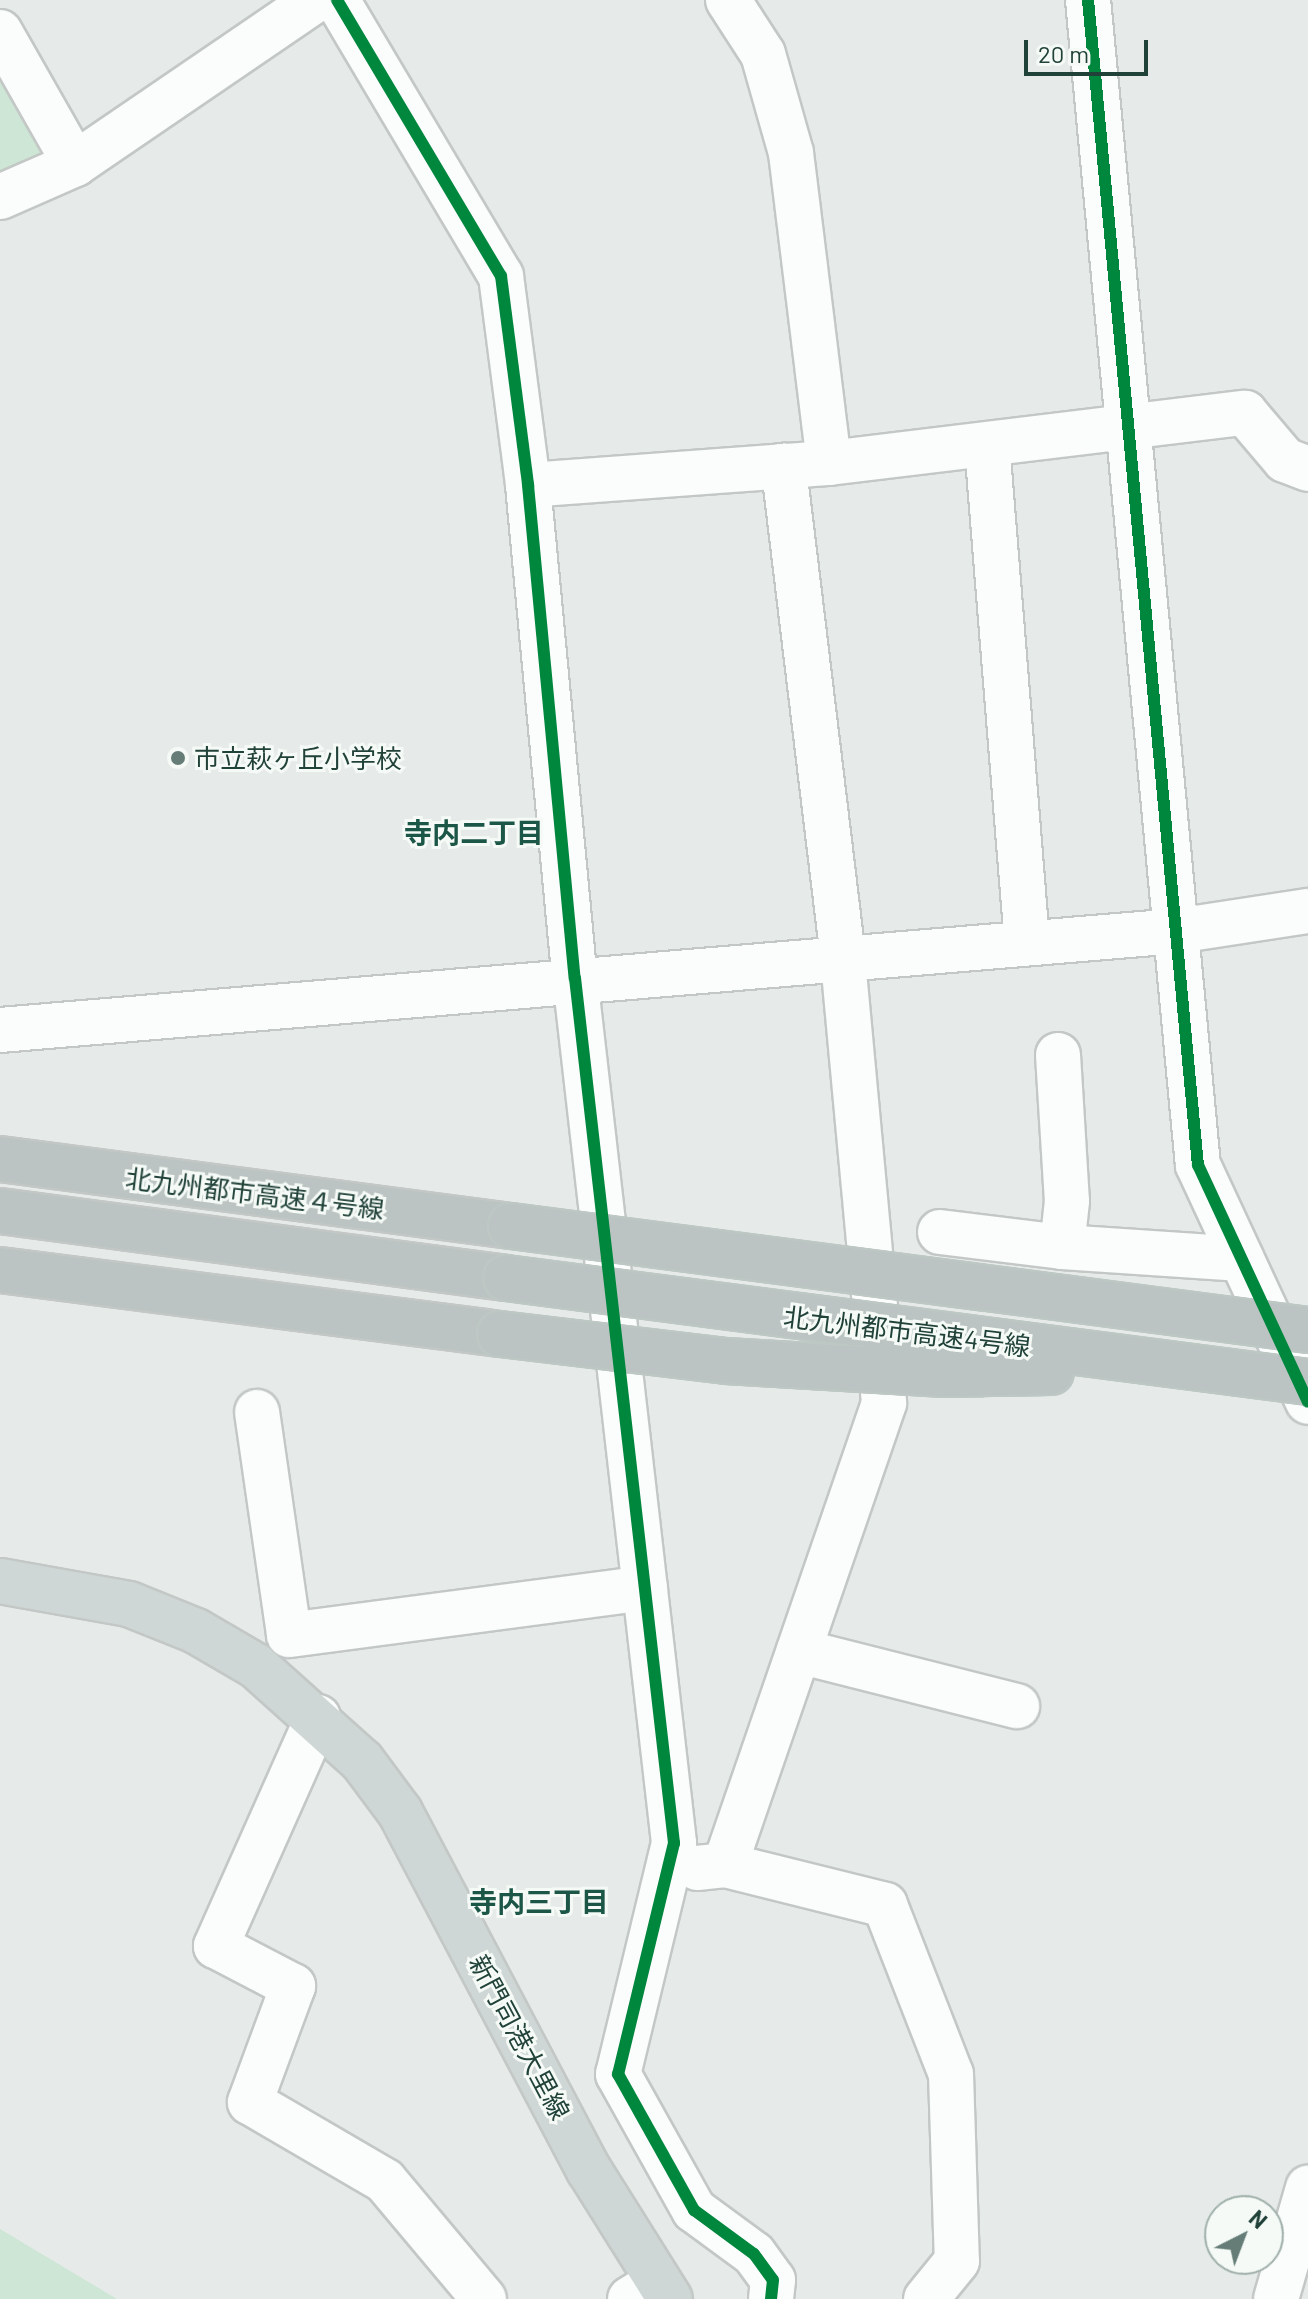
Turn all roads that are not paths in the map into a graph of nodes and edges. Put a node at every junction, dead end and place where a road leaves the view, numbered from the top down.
1 (315, 0) edge
2 (337, 0) edge
3 (728, 0) edge
4 (1088, 0) edge
5 (0, 32) edge
6 (75, 164) junction
7 (0, 197) edge
8 (1132, 429) junction
9 (987, 445) junction
10 (829, 463) junction
11 (784, 466) junction
12 (1308, 469) edge
13 (528, 485) junction
14 (1308, 911) edge
15 (1177, 931) junction
16 (1027, 943) junction
17 (843, 957) junction
18 (575, 978) junction
19 (0, 1030) edge
20 (1058, 1055) dead end
21 (0, 1159) edge
22 (0, 1211) edge
23 (511, 1226) joint
24 (940, 1232) dead end
25 (1062, 1247) junction
26 (1242, 1259) junction
27 (0, 1270) edge
28 (506, 1278) joint
29 (1308, 1330) edge
30 (1202, 1369) junction
31 (1308, 1382) edge
32 (1308, 1402) edge
33 (257, 1412) dead end
34 (0, 1581) edge
35 (645, 1588) junction
36 (799, 1651) junction
37 (1017, 1706) dead end
38 (318, 1717) junction
39 (725, 1865) junction
40 (667, 1872) junction
41 (1308, 2188) edge
42 (652, 2294) edge
43 (484, 2299) edge
44 (771, 2299) edge
45 (926, 2299) edge
46 (1276, 2299) edge

1 - 6 street
2 - 13 street
3 - 10 street
4 - 8 street
5 - 6 street
6 - 7 street
8 - 9 street
8 - 12 street
8 - 15 street
9 - 10 street
9 - 16 street
10 - 11 street
11 - 13 street
11 - 17 street
13 - 18 street
14 - 15 street
15 - 16 street
15 - 26 street
16 - 17 street
17 - 18 street
17 - 36 street
18 - 19 street
18 - 35 street
20 - 25 street
21 - 23 highway, 北九州都市高速４号線
22 - 28 highway, 北九州都市高速４号線
23 - 29 highway, 北九州都市高速4号線, bridge
24 - 25 street
25 - 26 street
26 - 32 street
27 - 30 highway, bridge
28 - 30 highway, 北九州都市高速4号線, bridge
30 - 31 highway, 北九州都市高速4号線, bridge
33 - 35 street
34 - 38 main road, 新門司港大里線
35 - 40 street
36 - 37 street
36 - 39 street
38 - 42 main road, 新門司港大里線
38 - 43 street
39 - 40 street
39 - 45 street
40 - 44 street
41 - 46 street

